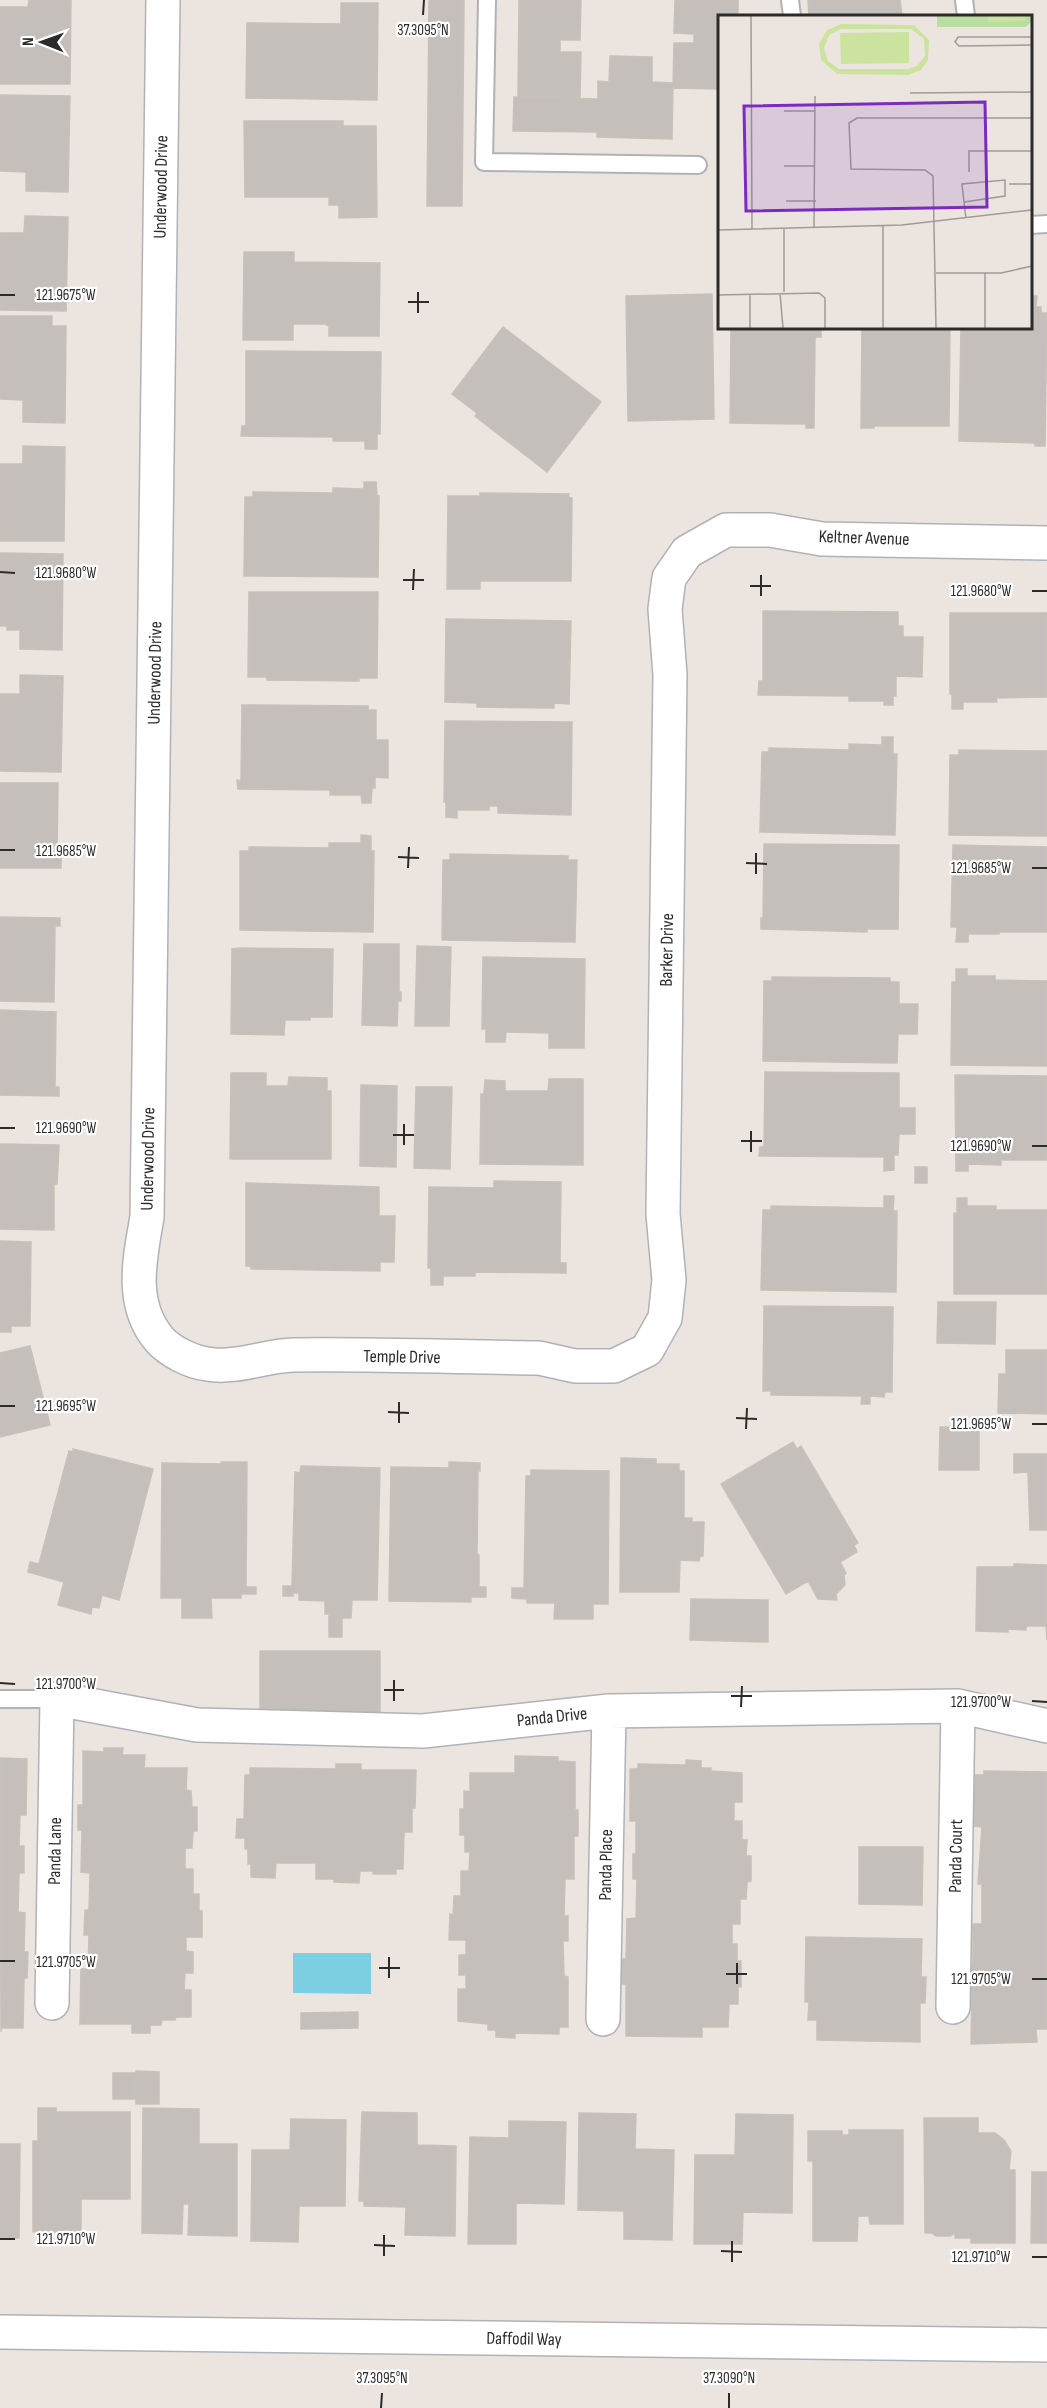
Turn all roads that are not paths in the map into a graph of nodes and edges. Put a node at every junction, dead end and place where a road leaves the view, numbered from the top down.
1 (163, 0) edge
2 (487, 0) edge
3 (790, 0) edge
4 (964, 0) edge
5 (792, 15) edge
6 (966, 15) edge
7 (698, 165) dead end
8 (1047, 224) edge
9 (1032, 225) edge
10 (1047, 543) edge
11 (687, 552) joint
12 (160, 1340) joint
13 (648, 1350) joint
14 (0, 1699) edge
15 (57, 1699) junction
16 (958, 1706) junction
17 (609, 1711) junction
18 (1047, 1726) edge
19 (52, 2003) dead end
20 (953, 2007) dead end
21 (603, 2019) dead end
22 (0, 2332) edge
23 (1047, 2345) edge

1 - 12 street, Underwood Drive
2 - 7 lane
3 - 5 lane
4 - 6 lane
8 - 9 lane
10 - 11 street, Keltner Avenue
11 - 13 street, Barker Drive
12 - 13 street, Temple Drive
14 - 15 lane
15 - 17 street, Panda Drive
15 - 19 street, Panda Lane
16 - 17 street, Panda Drive
16 - 18 street, Panda Drive
16 - 20 street, Panda Court
17 - 21 street, Panda Place
22 - 23 street, Daffodil Way

